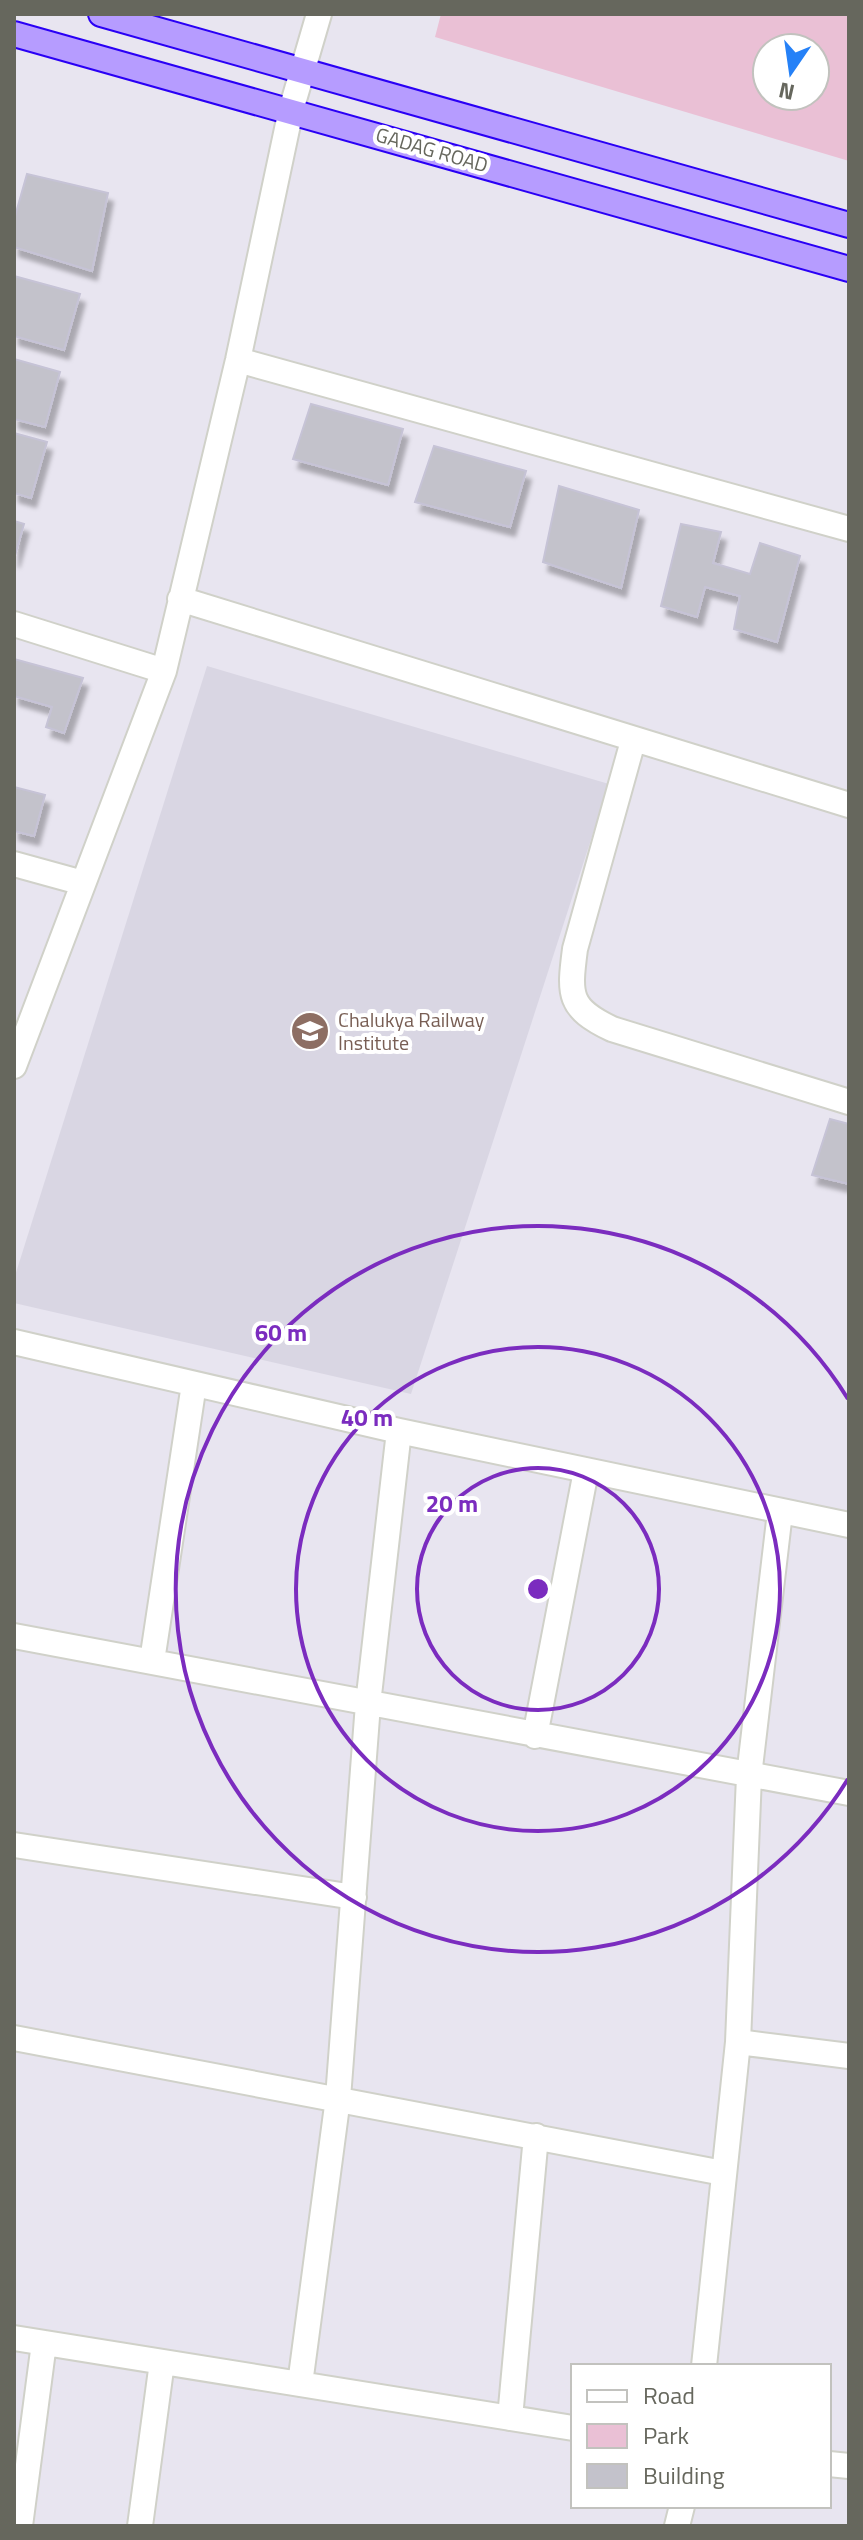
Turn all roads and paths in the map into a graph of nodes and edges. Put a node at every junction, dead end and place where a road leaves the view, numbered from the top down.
1 (101, 14) edge
2 (319, 14) edge
3 (14, 34) edge
4 (302, 70) junction
5 (291, 110) junction
6 (849, 225) edge
7 (849, 269) edge
8 (238, 360) junction
9 (849, 529) edge
10 (180, 599) junction
11 (14, 624) edge
12 (164, 671) junction
13 (633, 741) junction
14 (849, 805) edge
15 (14, 864) edge
16 (83, 883) junction
17 (14, 1066) edge
18 (849, 1102) edge
19 (14, 1342) edge
20 (194, 1384) junction
21 (399, 1431) junction
22 (586, 1471) junction
23 (780, 1512) junction
24 (849, 1525) edge
25 (14, 1636) edge
26 (152, 1661) junction
27 (368, 1704) junction
28 (535, 1736) junction
29 (749, 1776) junction
30 (849, 1793) edge
31 (14, 1845) edge
32 (354, 1897) junction
33 (14, 2038) edge
34 (738, 2042) junction
35 (849, 2056) edge
36 (338, 2098) junction
37 (536, 2136) junction
38 (723, 2173) junction
39 (14, 2338) edge
40 (44, 2343) junction
41 (162, 2362) junction
42 (704, 2364) edge
43 (300, 2384) junction
44 (510, 2418) junction
45 (571, 2428) edge
46 (20, 2526) edge
47 (140, 2526) edge

1 - 4 highway, GADAG ROAD
2 - 4 street
3 - 5 highway, GADAG ROAD
4 - 5 street
4 - 6 highway, GADAG ROAD
5 - 7 highway, GADAG ROAD
5 - 8 street
8 - 9 street
8 - 10 street
10 - 12 street
10 - 13 street
11 - 12 street
12 - 16 street
13 - 14 street
13 - 18 street
15 - 16 street
16 - 17 street
19 - 20 street
20 - 21 street
20 - 26 street
21 - 22 street
21 - 27 street
22 - 23 street
22 - 28 street
23 - 24 street
23 - 29 street
25 - 26 street
26 - 27 street
27 - 28 street
27 - 32 street
28 - 29 street
29 - 30 street
29 - 34 street
31 - 32 street
32 - 36 street
33 - 36 street
34 - 35 street
34 - 38 street
36 - 37 street
36 - 43 street
37 - 38 street
37 - 44 street
38 - 42 street
39 - 40 street
40 - 41 street
40 - 46 street
41 - 43 street
41 - 47 street
43 - 44 street
44 - 45 street

